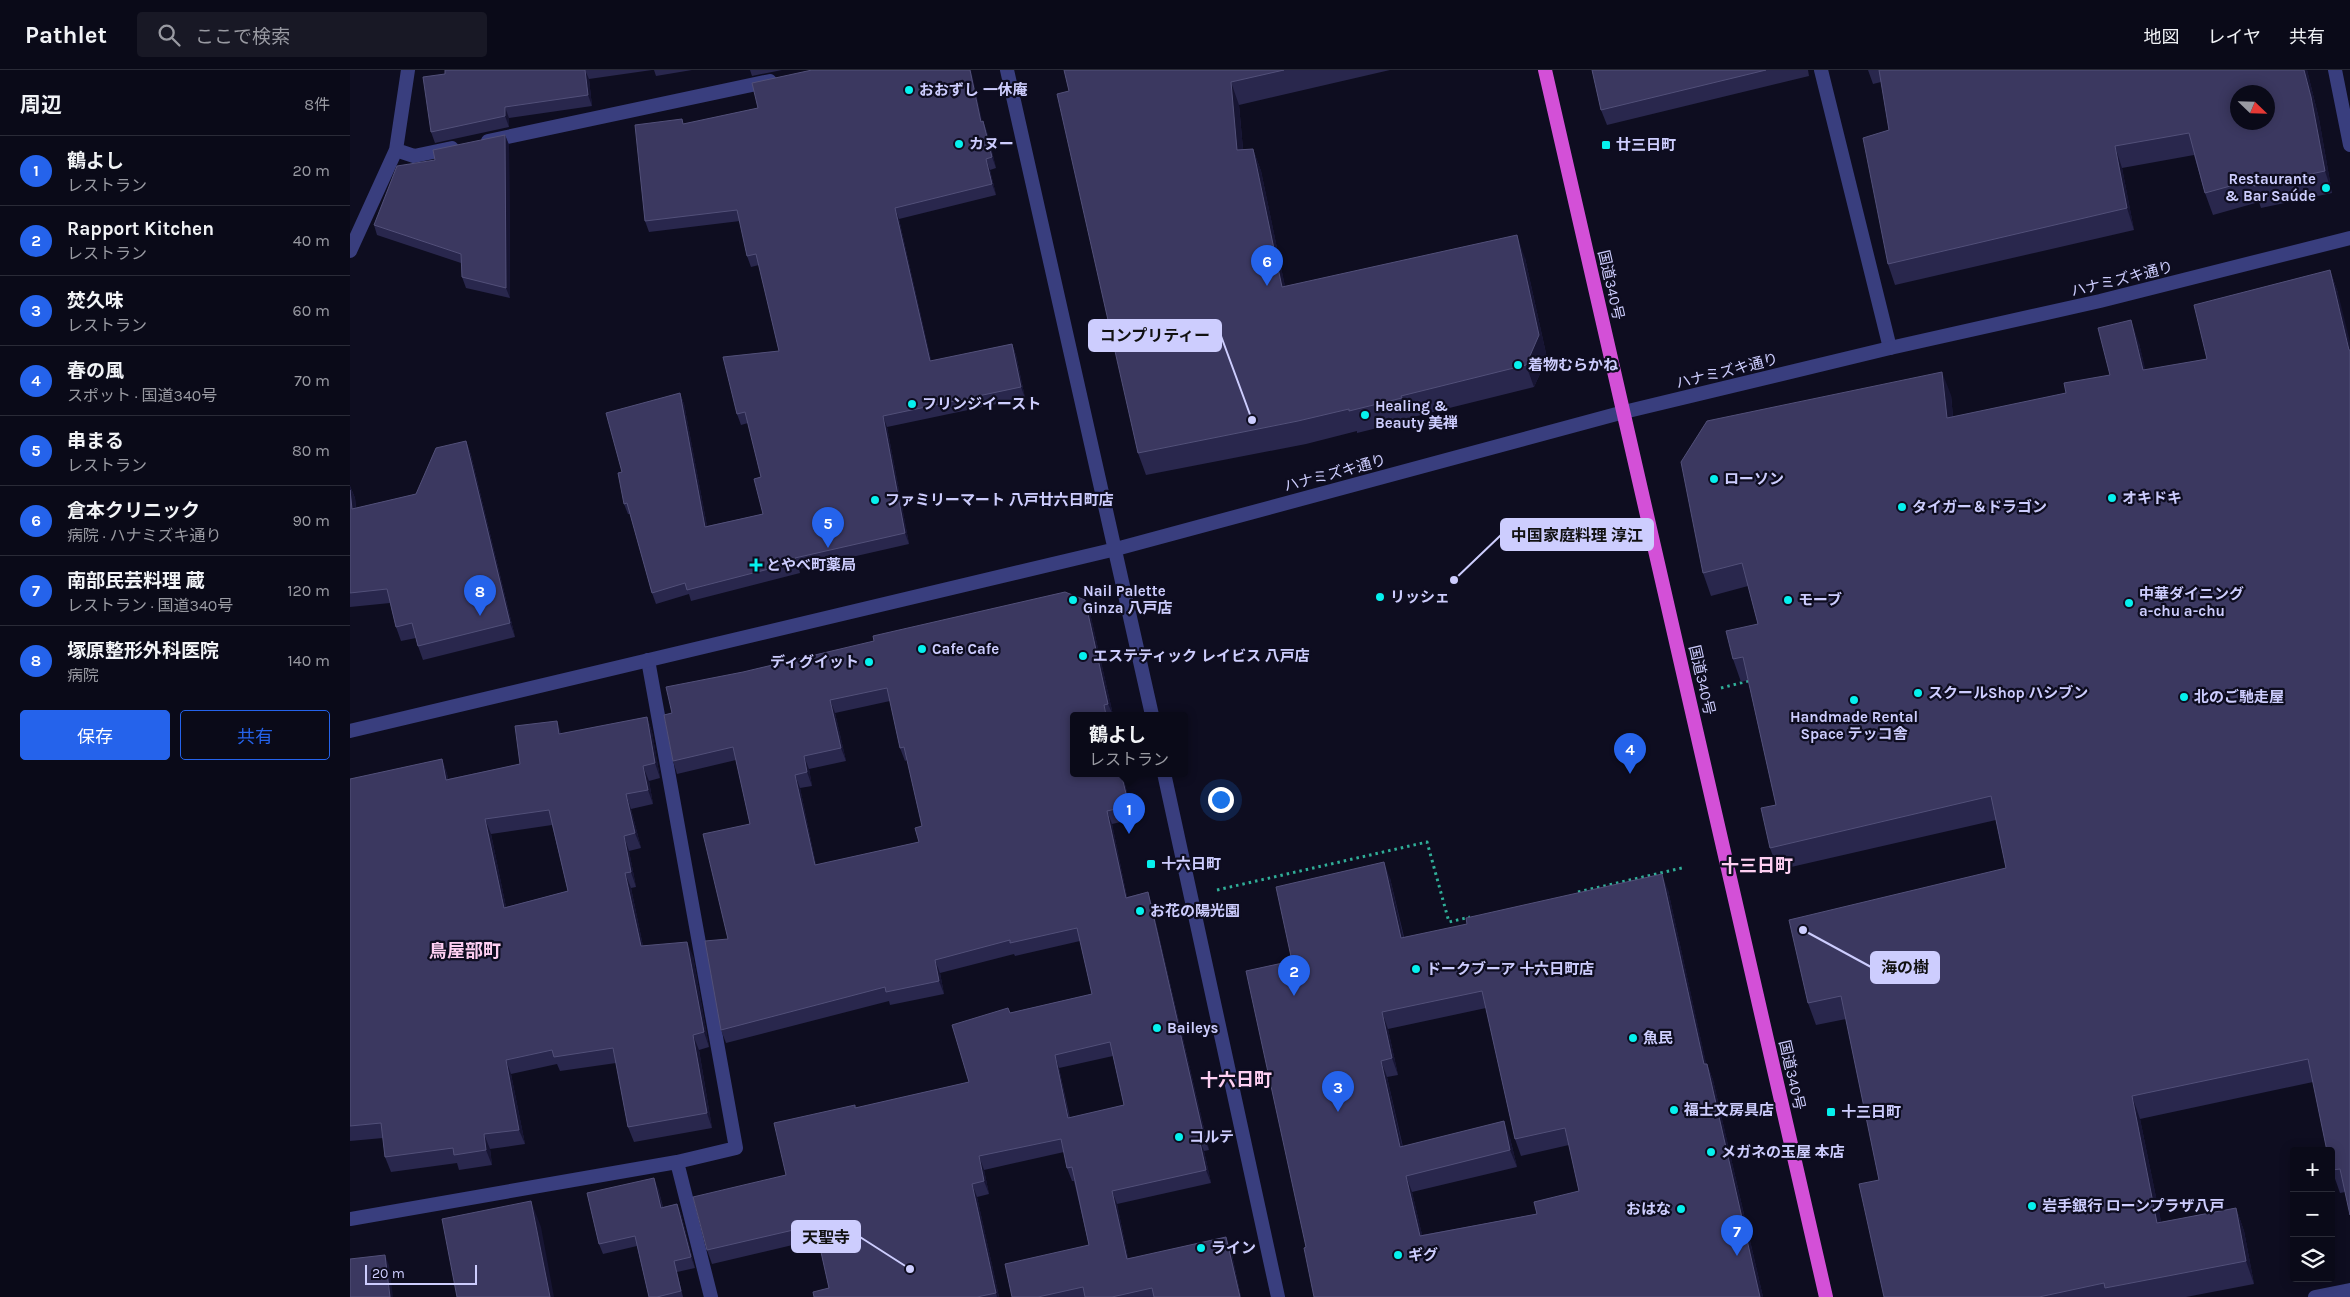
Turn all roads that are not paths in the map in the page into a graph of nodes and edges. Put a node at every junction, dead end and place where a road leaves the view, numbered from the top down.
1 (408, 70) edge
2 (1007, 70) edge
3 (1545, 70) edge
4 (1821, 70) edge
5 (2334, 70) edge
6 (787, 78) edge
7 (2350, 145) edge
8 (396, 150) junction
9 (2350, 238) edge
10 (350, 251) edge
11 (1890, 348) junction
12 (1624, 412) junction
13 (1116, 549) junction
14 (648, 660) junction
15 (1151, 712) edge
16 (350, 731) edge
17 (1165, 777) edge
18 (677, 1162) junction
19 (350, 1219) edge
20 (2350, 1290) edge
21 (710, 1297) edge
22 (1278, 1297) edge
23 (1826, 1297) edge
24 (2316, 1297) edge

1 - 8 street
2 - 13 street
3 - 12 highway, 国道340号
4 - 11 street
5 - 7 street
6 - 8 street
8 - 10 street
9 - 11 street, ハナミズキ通り
11 - 12 street, ハナミズキ通り
12 - 13 street, ハナミズキ通り
12 - 23 highway, 国道340号
13 - 14 street, ハナミズキ通り
13 - 15 street
14 - 16 street, ハナミズキ通り
14 - 18 street
17 - 22 street
18 - 19 street
18 - 21 street
20 - 24 street

